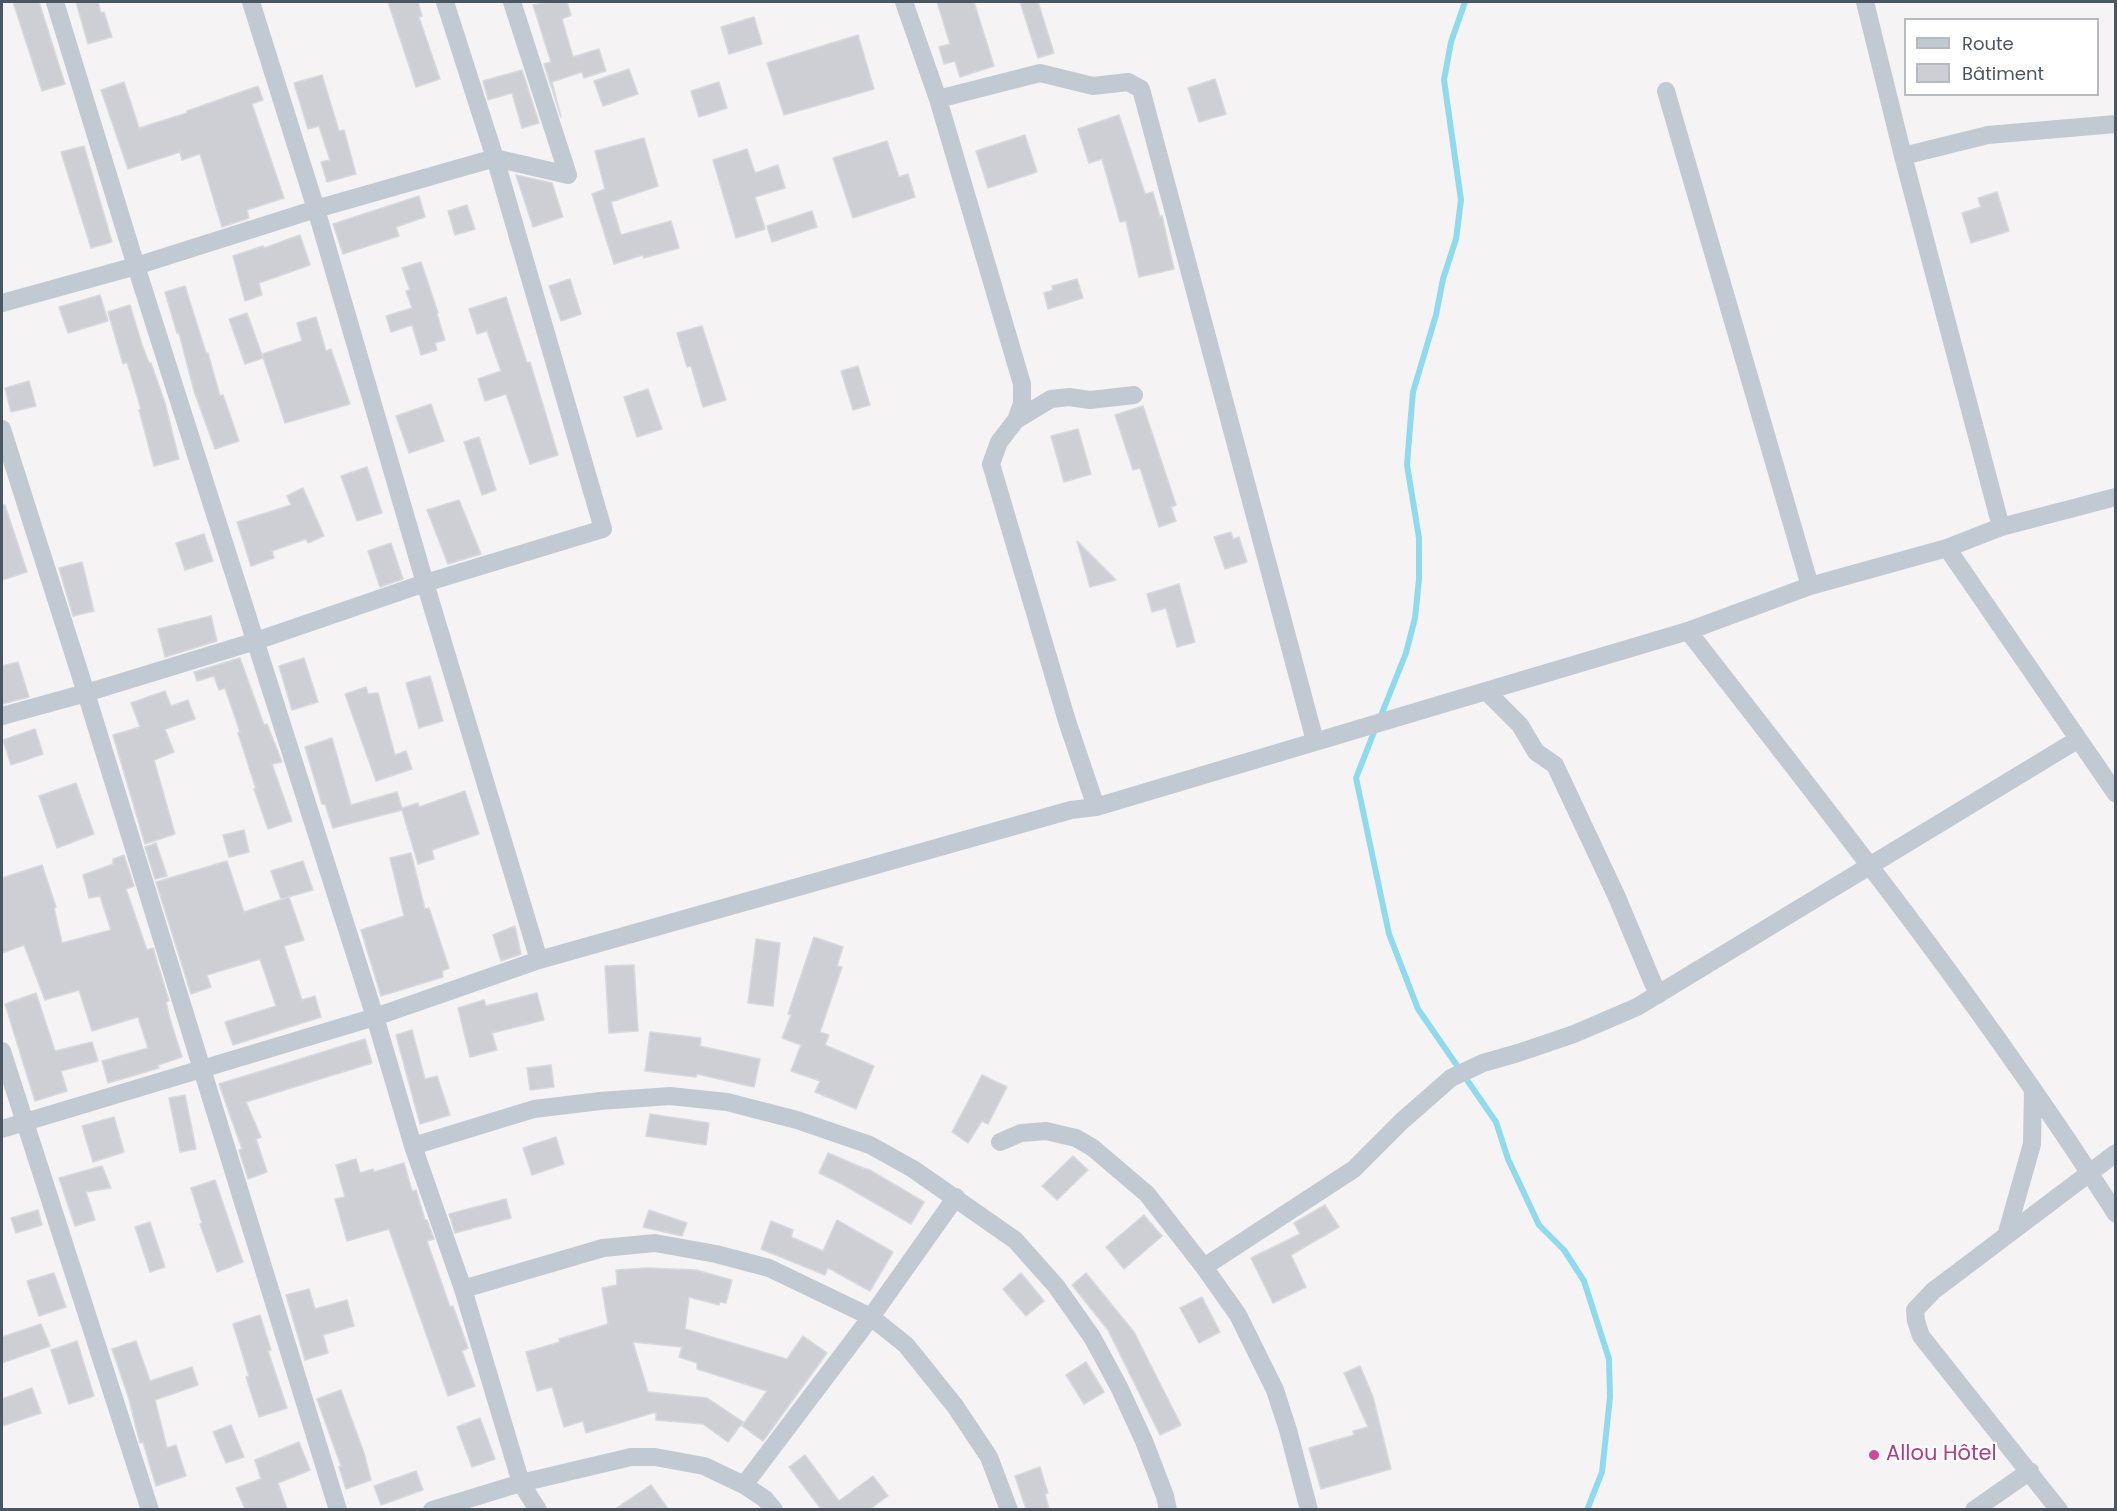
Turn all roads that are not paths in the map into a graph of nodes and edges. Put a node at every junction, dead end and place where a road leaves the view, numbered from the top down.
1 (55, 2) edge
2 (251, 2) edge
3 (445, 2) edge
4 (512, 2) edge
5 (904, 2) edge
6 (1865, 2) edge
7 (1666, 91) dead end
8 (938, 99) junction
9 (2115, 124) edge
10 (1903, 156) junction
11 (495, 158) junction
12 (316, 209) junction
13 (136, 266) junction
14 (2, 303) edge
15 (1134, 395) dead end
16 (1016, 420) junction
17 (2, 429) edge
18 (2115, 497) edge
19 (2001, 527) junction
20 (1947, 548) junction
21 (425, 583) junction
22 (1810, 586) junction
23 (1688, 631) junction
24 (256, 641) junction
25 (1486, 691) junction
26 (86, 693) junction
27 (2, 716) edge
28 (2077, 740) junction
29 (1315, 741) junction
30 (2115, 794) edge
31 (1096, 807) junction
32 (1871, 865) junction
33 (539, 960) junction
34 (1658, 996) junction
35 (375, 1017) junction
36 (2, 1051) edge
37 (201, 1068) junction
38 (2033, 1089) junction
39 (23, 1122) junction
40 (2, 1129) edge
41 (1000, 1142) dead end
42 (413, 1146) junction
43 (2115, 1153) edge
44 (2089, 1173) junction
45 (956, 1197) junction
46 (2115, 1214) edge
47 (2006, 1236) junction
48 (1204, 1268) junction
49 (463, 1289) junction
50 (871, 1317) junction
51 (2030, 1471) junction
52 (521, 1483) junction
53 (744, 1485) junction
54 (150, 1509) edge
55 (338, 1509) edge
56 (432, 1509) edge
57 (538, 1509) edge
58 (774, 1509) edge
59 (1009, 1509) edge
60 (1168, 1509) edge
61 (1309, 1509) edge
62 (1974, 1509) edge
63 (2059, 1509) edge

1 - 13 street
2 - 12 street
3 - 11 street
4 - 11 street
5 - 8 street
6 - 10 street
7 - 22 street
8 - 16 street
8 - 29 street
9 - 10 street
10 - 19 street
11 - 12 street
11 - 21 street
12 - 13 street
12 - 21 street
13 - 14 street
13 - 24 street
15 - 16 street
16 - 31 street
17 - 26 street
18 - 19 street
19 - 20 street
20 - 22 street
20 - 28 street
21 - 24 street
21 - 33 street
22 - 23 street
23 - 25 street
23 - 32 street
24 - 26 street
24 - 35 street
25 - 29 street
25 - 34 street
26 - 27 street
26 - 37 street
28 - 30 street
28 - 32 street
29 - 31 street
31 - 33 street
32 - 34 street
32 - 38 street
33 - 35 street
34 - 48 street
35 - 37 street
35 - 42 street
36 - 39 street
37 - 39 street
37 - 55 street
38 - 44 street
38 - 47 street
39 - 40 street
39 - 54 street
41 - 48 street
42 - 45 street
42 - 49 street
43 - 44 street
44 - 46 street
44 - 47 street
45 - 50 street
45 - 60 street
47 - 51 street
48 - 61 street
49 - 50 street
49 - 52 street
50 - 53 street
50 - 59 street
51 - 62 street
51 - 63 street
52 - 53 street
52 - 56 street
52 - 57 street
53 - 58 street

